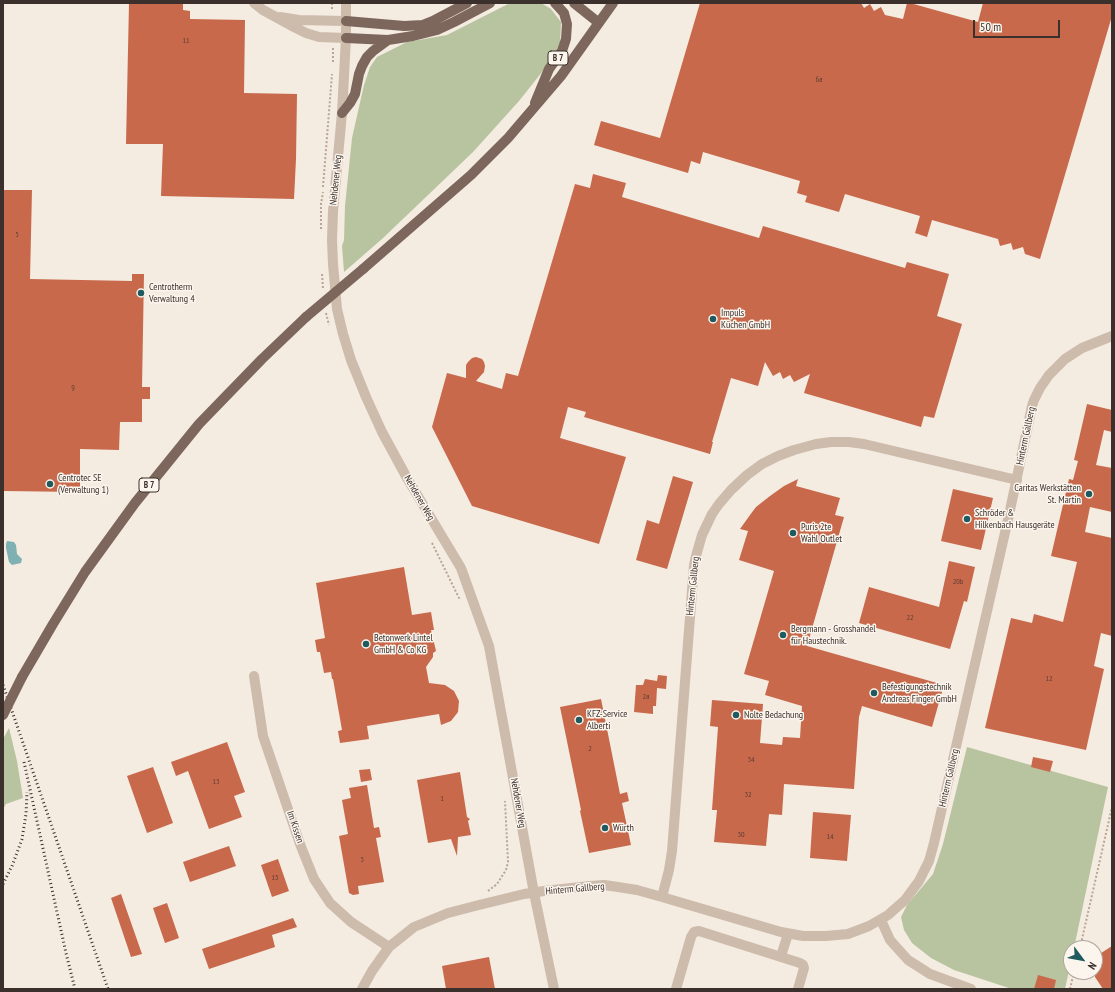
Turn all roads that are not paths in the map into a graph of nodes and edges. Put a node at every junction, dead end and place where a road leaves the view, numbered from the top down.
1 (254, 3) edge
2 (346, 3) edge
3 (467, 3) edge
4 (490, 3) edge
5 (555, 3) edge
6 (574, 3) edge
7 (609, 4) edge
8 (275, 16) junction
9 (346, 21) junction
10 (599, 22) junction
11 (346, 38) junction
12 (388, 40) junction
13 (531, 112) junction
14 (342, 113) junction
15 (1112, 336) edge
16 (1017, 480) junction
17 (254, 676) dead end
18 (3, 715) edge
19 (534, 893) junction
20 (662, 897) junction
21 (881, 920) junction
22 (788, 934) junction
23 (389, 947) junction
24 (781, 956) junction
25 (944, 985) edge
26 (362, 989) edge
27 (554, 989) edge
28 (676, 989) edge
29 (798, 989) edge
30 (971, 989) edge

1 - 8 street
2 - 9 street, Nehdener Weg
3 - 9 main road
4 - 12 main road
5 - 13 main road, B 7
6 - 10 main road
7 - 10 main road, B 7
8 - 9 street
8 - 11 street
9 - 11 street, Nehdener Weg
10 - 13 main road, B 7
11 - 12 main road
11 - 14 street, Nehdener Weg
12 - 14 main road
13 - 18 main road, B 7, bridge
14 - 19 street, Nehdener Weg
15 - 16 street, Hinterm Gallberg
16 - 20 street, Hinterm Gallberg
16 - 21 street, Hinterm Gallberg
17 - 23 street, Im Kissen
19 - 20 street, Hinterm Gallberg
19 - 23 street
19 - 27 street, Nehdener Weg
20 - 22 street, Hinterm Gallberg
21 - 22 street, Hinterm Gallberg
21 - 25 street
22 - 24 street
23 - 26 street
24 - 28 street
24 - 29 street
25 - 30 street

